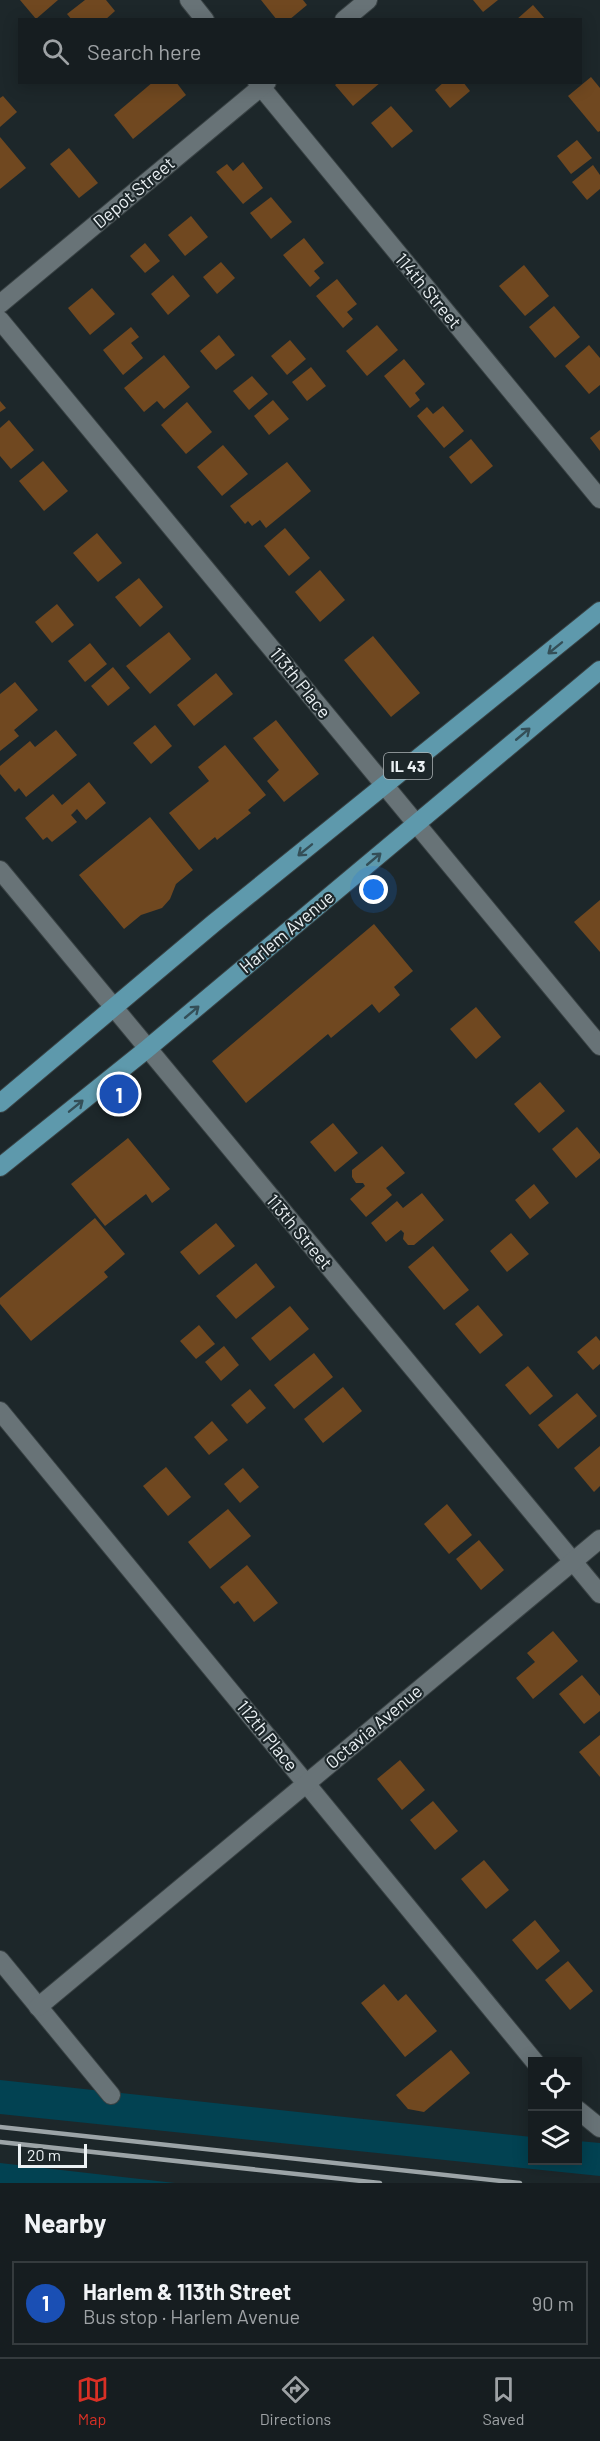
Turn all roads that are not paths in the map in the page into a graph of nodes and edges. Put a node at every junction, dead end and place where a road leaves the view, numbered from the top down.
1 (189, 0) edge
2 (368, 0) edge
3 (203, 18) edge
4 (346, 18) edge
5 (262, 84) edge
6 (0, 304) edge
7 (0, 320) edge
8 (600, 499) edge
9 (600, 611) edge
10 (600, 670) edge
11 (384, 786) junction
12 (416, 824) junction
13 (0, 870) edge
14 (112, 1008) junction
15 (600, 1046) edge
16 (147, 1049) junction
17 (0, 1103) edge
18 (0, 1167) edge
19 (0, 1411) edge
20 (600, 1539) edge
21 (573, 1562) junction
22 (600, 1594) edge
23 (306, 1784) junction
24 (0, 1960) edge
25 (38, 2007) junction
26 (532, 2057) edge
27 (111, 2095) dead end
28 (579, 2111) edge
29 (600, 2128) edge

1 - 3 street
2 - 4 street
5 - 6 street, Depot Street
5 - 8 street, 114th Street
7 - 11 street, 113th Place
9 -> 11 main road, IL 43
12 -> 10 main road, Harlem Avenue / IL 43
11 - 12 street, 113th Place
11 -> 14 main road, IL 43
12 - 15 street, 113th Place
16 -> 12 main road, Harlem Avenue / IL 43
13 - 14 street, 113th Street
14 - 16 street, 113th Street
14 - 17 main road, IL 43
18 -> 16 main road, Harlem Avenue / IL 43
16 - 21 street, 113th Street
19 - 23 street, 112th Place
20 - 21 street, Octavia Avenue
21 - 22 street, 113th Street
21 - 23 street, Octavia Avenue
23 - 25 street, Octavia Avenue
23 - 26 street, 112th Place
24 - 25 street
25 - 27 street
28 - 29 street

